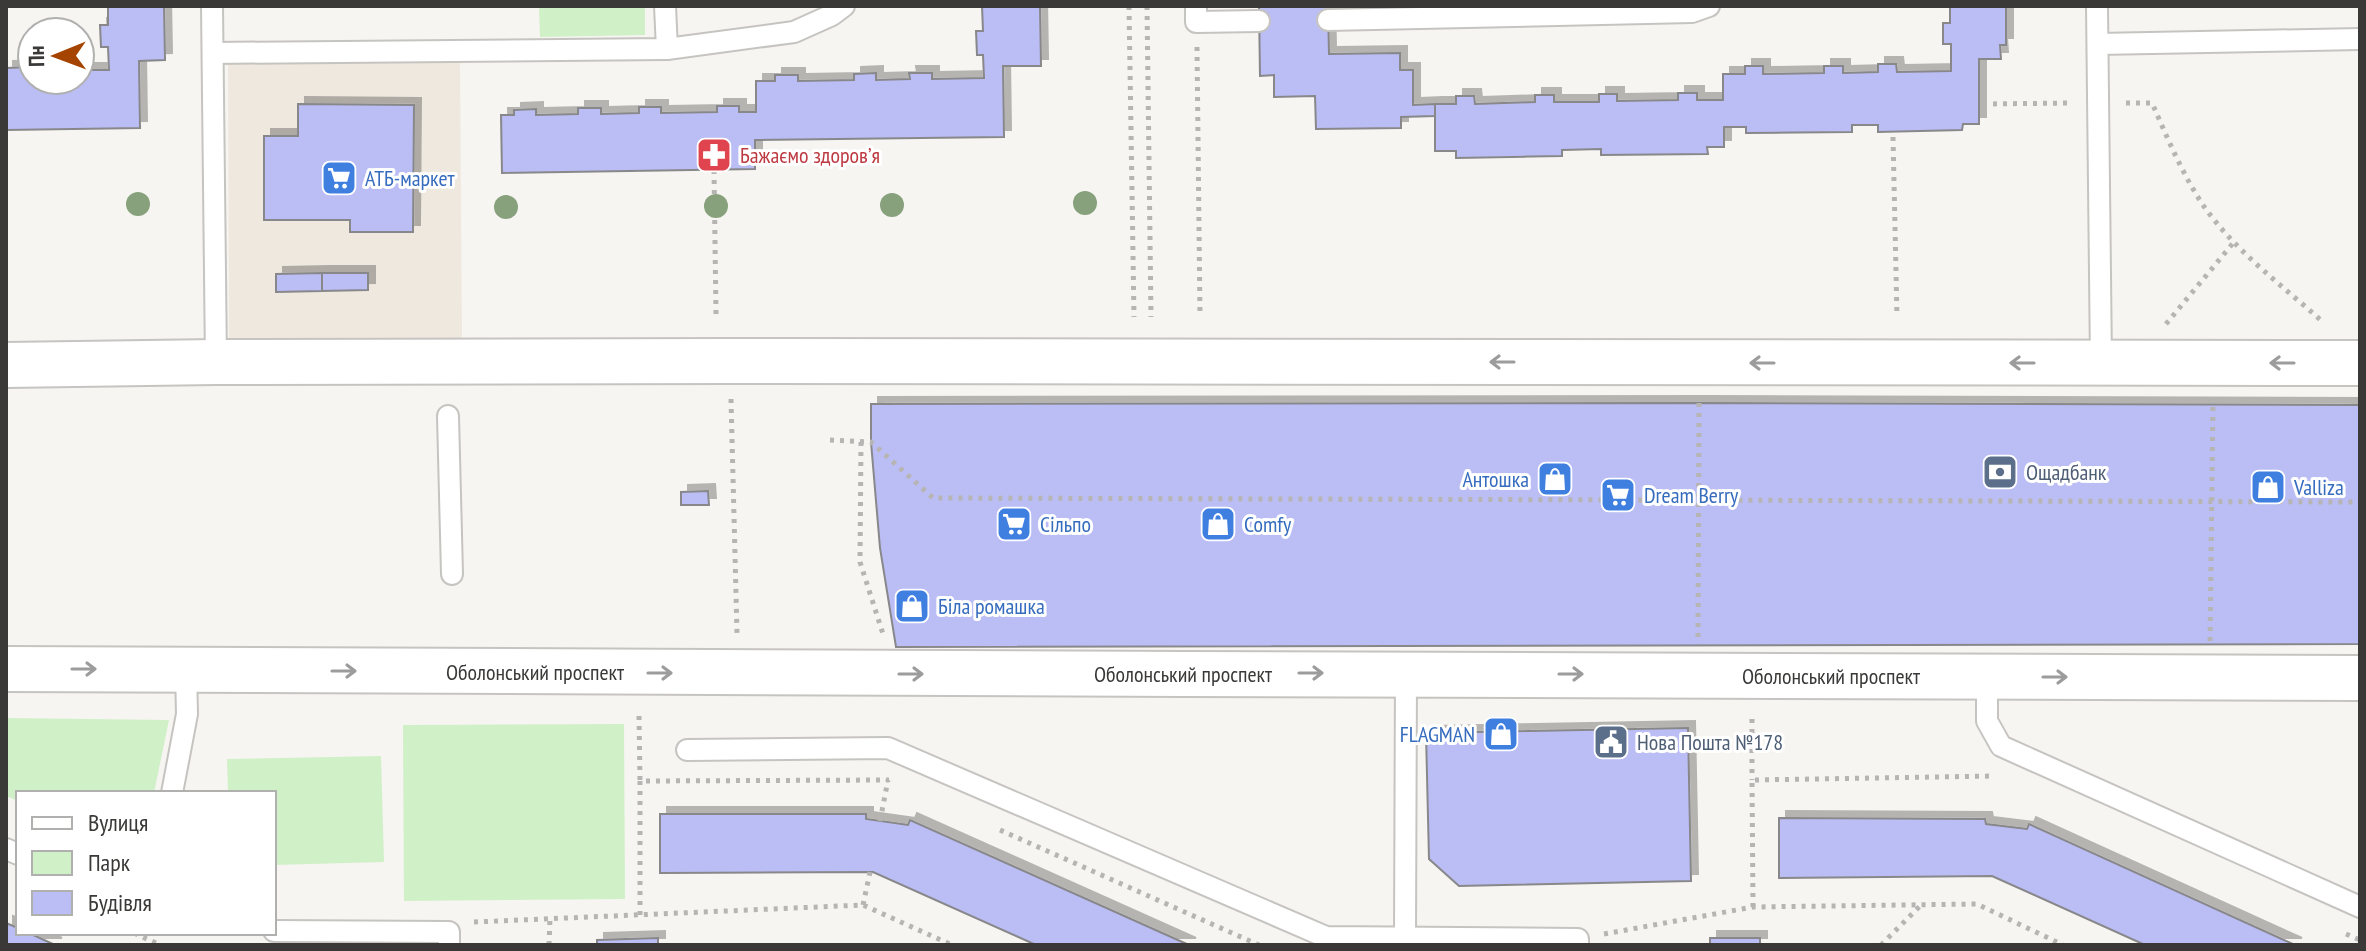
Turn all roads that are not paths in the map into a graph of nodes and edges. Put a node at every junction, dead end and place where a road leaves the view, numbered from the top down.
1 (212, 6) edge
2 (665, 6) edge
3 (844, 6) edge
4 (1709, 6) edge
5 (2097, 6) edge
6 (1606, 10) edge
7 (1196, 14) edge
8 (1328, 20) dead end
9 (1259, 21) dead end
10 (2360, 39) edge
11 (2098, 44) junction
12 (667, 49) junction
13 (213, 53) junction
14 (216, 362) junction
15 (2101, 363) junction
16 (2360, 363) edge
17 (6, 365) edge
18 (448, 416) dead end
19 (452, 574) dead end
20 (6, 669) edge
21 (186, 670) junction
22 (1406, 673) junction
23 (1987, 677) junction
24 (2360, 678) edge
25 (687, 750) dead end
26 (172, 791) edge
27 (2360, 907) edge
28 (276, 931) edge
29 (1405, 937) junction
30 (1578, 942) edge
31 (449, 945) edge

1 - 13 lane
2 - 12 lane
3 - 12 lane
4 - 6 lane
5 - 11 lane
6 - 8 lane
7 - 9 lane
10 - 11 lane
11 - 15 lane
12 - 13 lane
13 - 14 lane
15 -> 14 main road
14 - 17 main road
16 -> 15 main road
18 - 19 lane
20 -> 21 main road, Оболонський проспект
21 -> 22 main road, Оболонський проспект
21 - 26 lane
22 -> 23 main road, Оболонський проспект
22 - 29 lane
23 -> 24 main road, Оболонський проспект
23 - 27 lane
25 - 29 lane
28 - 31 lane
29 - 30 lane

